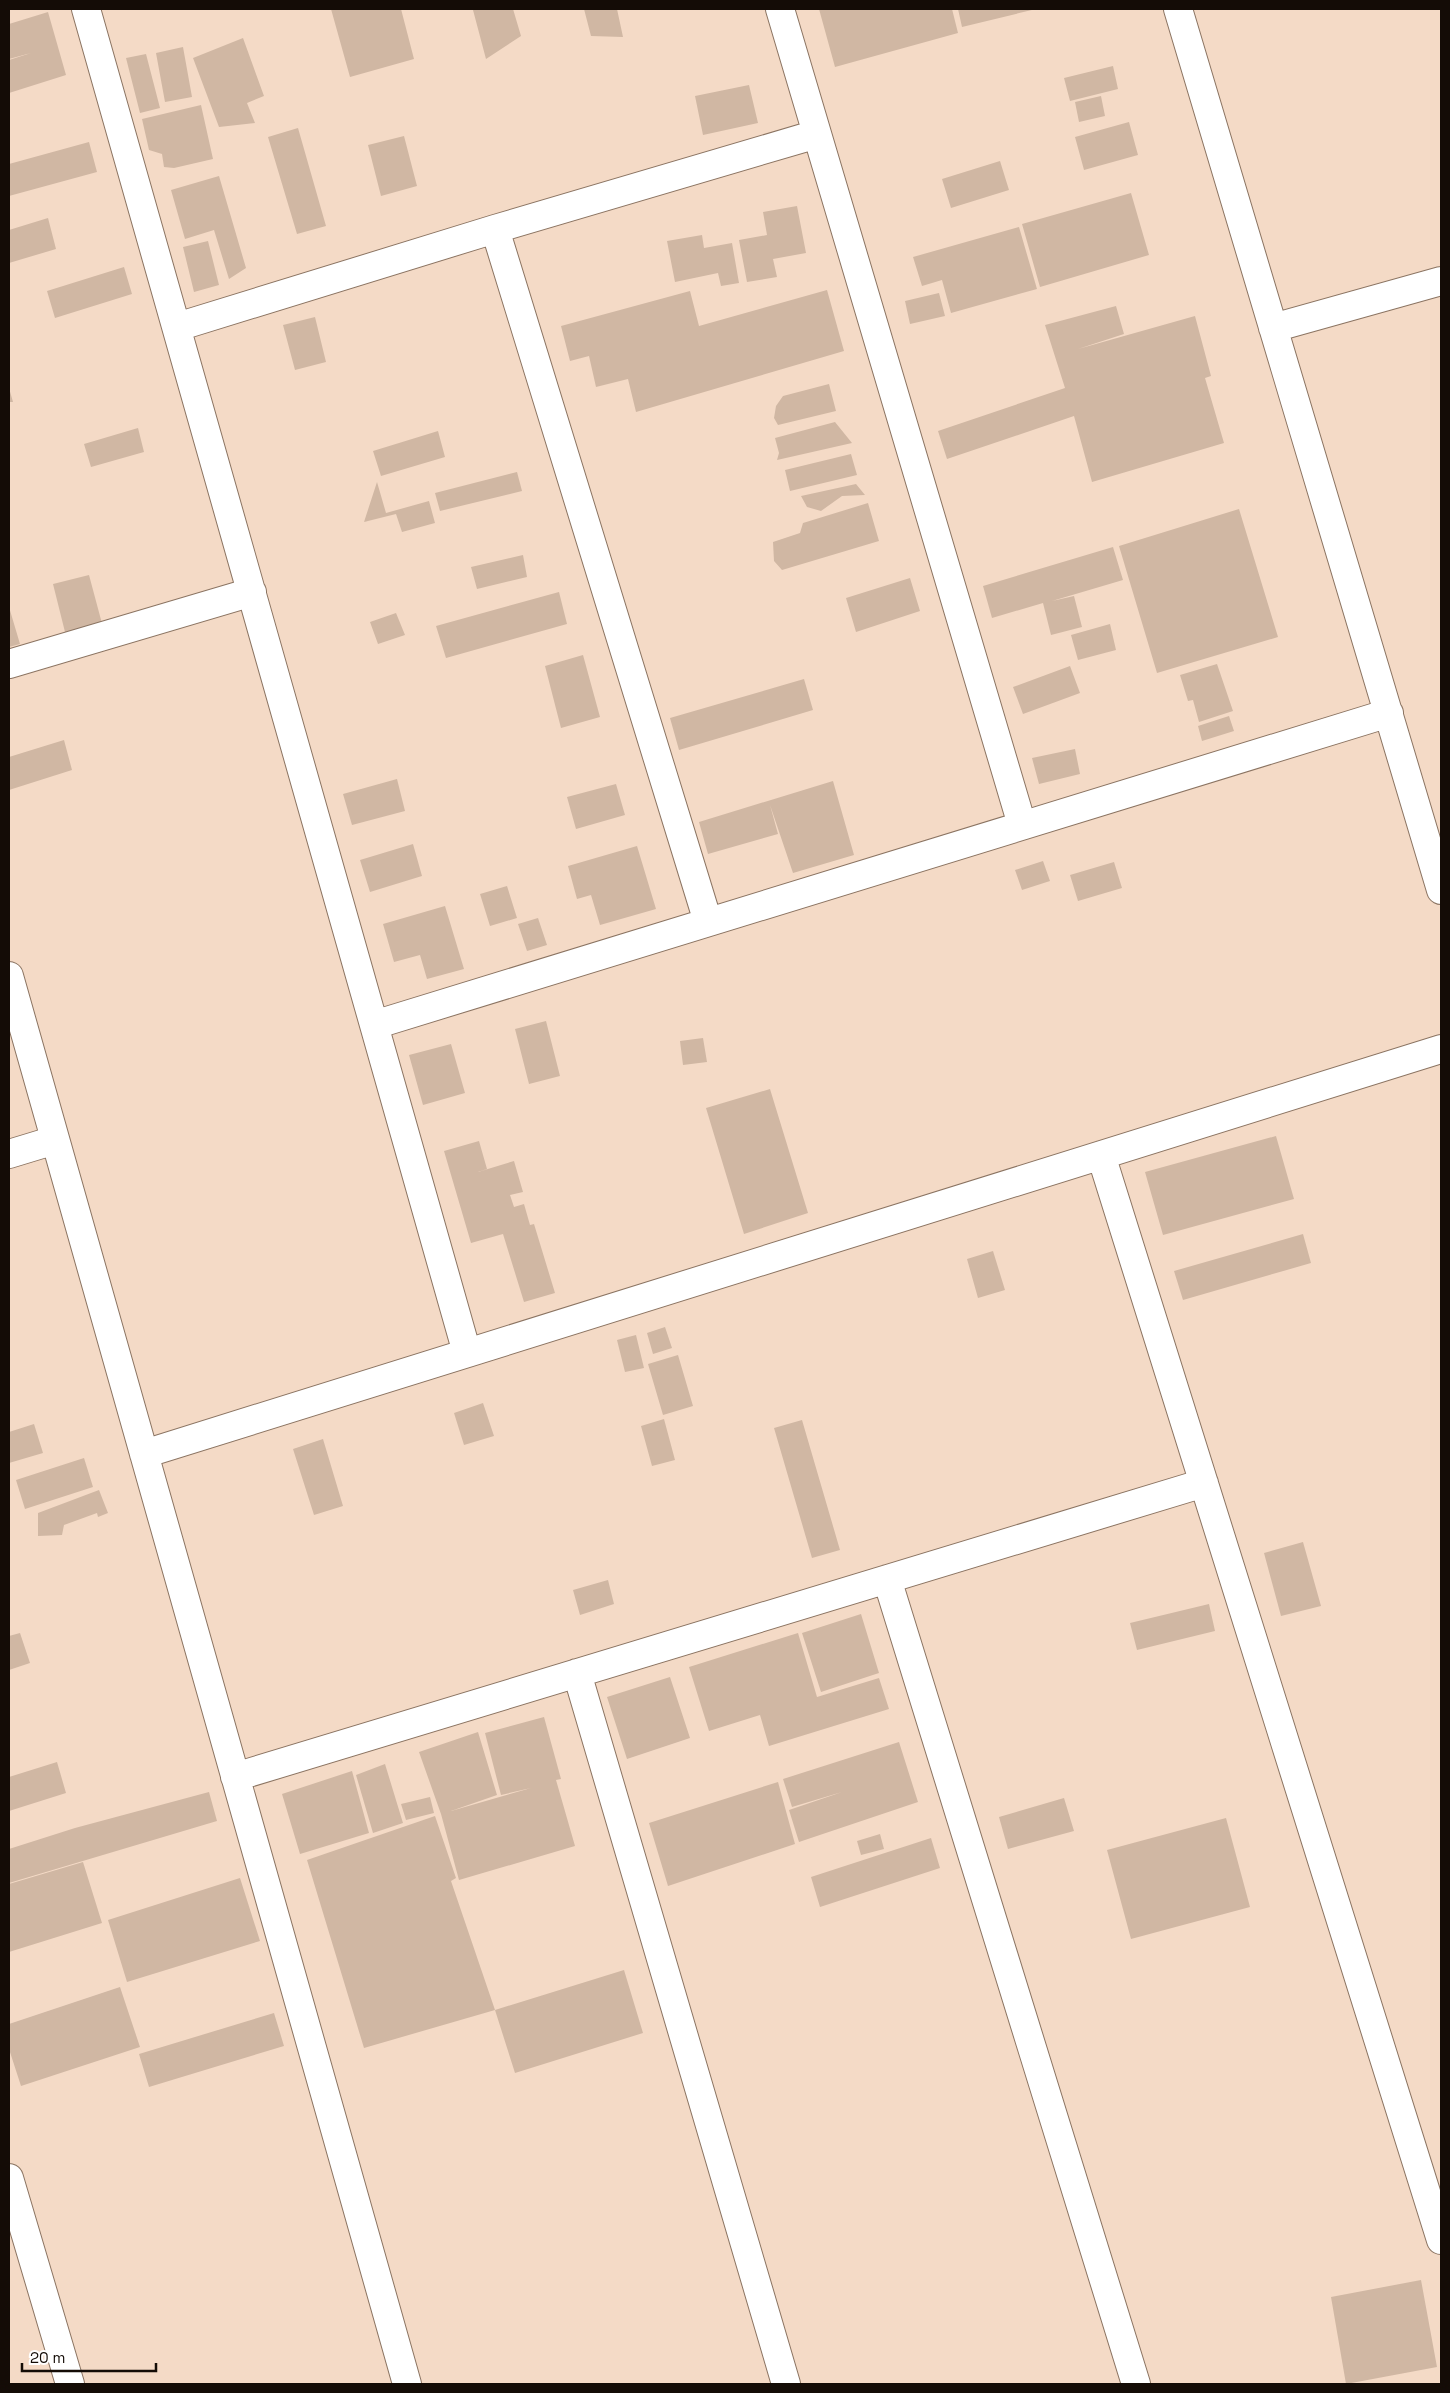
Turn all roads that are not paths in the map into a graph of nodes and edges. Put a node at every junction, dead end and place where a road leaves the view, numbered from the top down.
1 (86, 9) edge
2 (780, 9) edge
3 (1178, 9) edge
4 (817, 134) junction
5 (495, 229) junction
6 (1441, 281) edge
7 (177, 327) junction
8 (1273, 328) junction
9 (252, 592) junction
10 (9, 664) edge
11 (1388, 713) junction
12 (1022, 825) junction
13 (1434, 837) edge
14 (1441, 890) edge
15 (708, 922) junction
16 (9, 976) edge
17 (374, 1025) junction
18 (1441, 1049) edge
19 (55, 1140) junction
20 (9, 1154) edge
21 (1101, 1155) junction
22 (467, 1353) junction
23 (144, 1454) junction
24 (1204, 1483) junction
25 (887, 1579) junction
26 (577, 1673) junction
27 (235, 1777) junction
28 (9, 2178) edge
29 (1441, 2240) edge
30 (70, 2384) edge
31 (408, 2384) edge
32 (786, 2384) edge
33 (1136, 2384) edge

1 - 7 street
2 - 4 street
3 - 8 street
4 - 5 street
4 - 12 street
5 - 7 street
5 - 15 street
6 - 8 street
7 - 9 street
8 - 11 street
9 - 10 street
9 - 17 street
11 - 12 street
11 - 13 street
12 - 15 street
13 - 14 street
15 - 17 street
16 - 19 street
17 - 22 street
18 - 21 street
19 - 20 street
19 - 23 street
21 - 22 street
21 - 24 street
22 - 23 street
23 - 27 street
24 - 25 street
24 - 29 street
25 - 26 street
25 - 33 street
26 - 27 street
26 - 32 street
27 - 31 street
28 - 30 street

